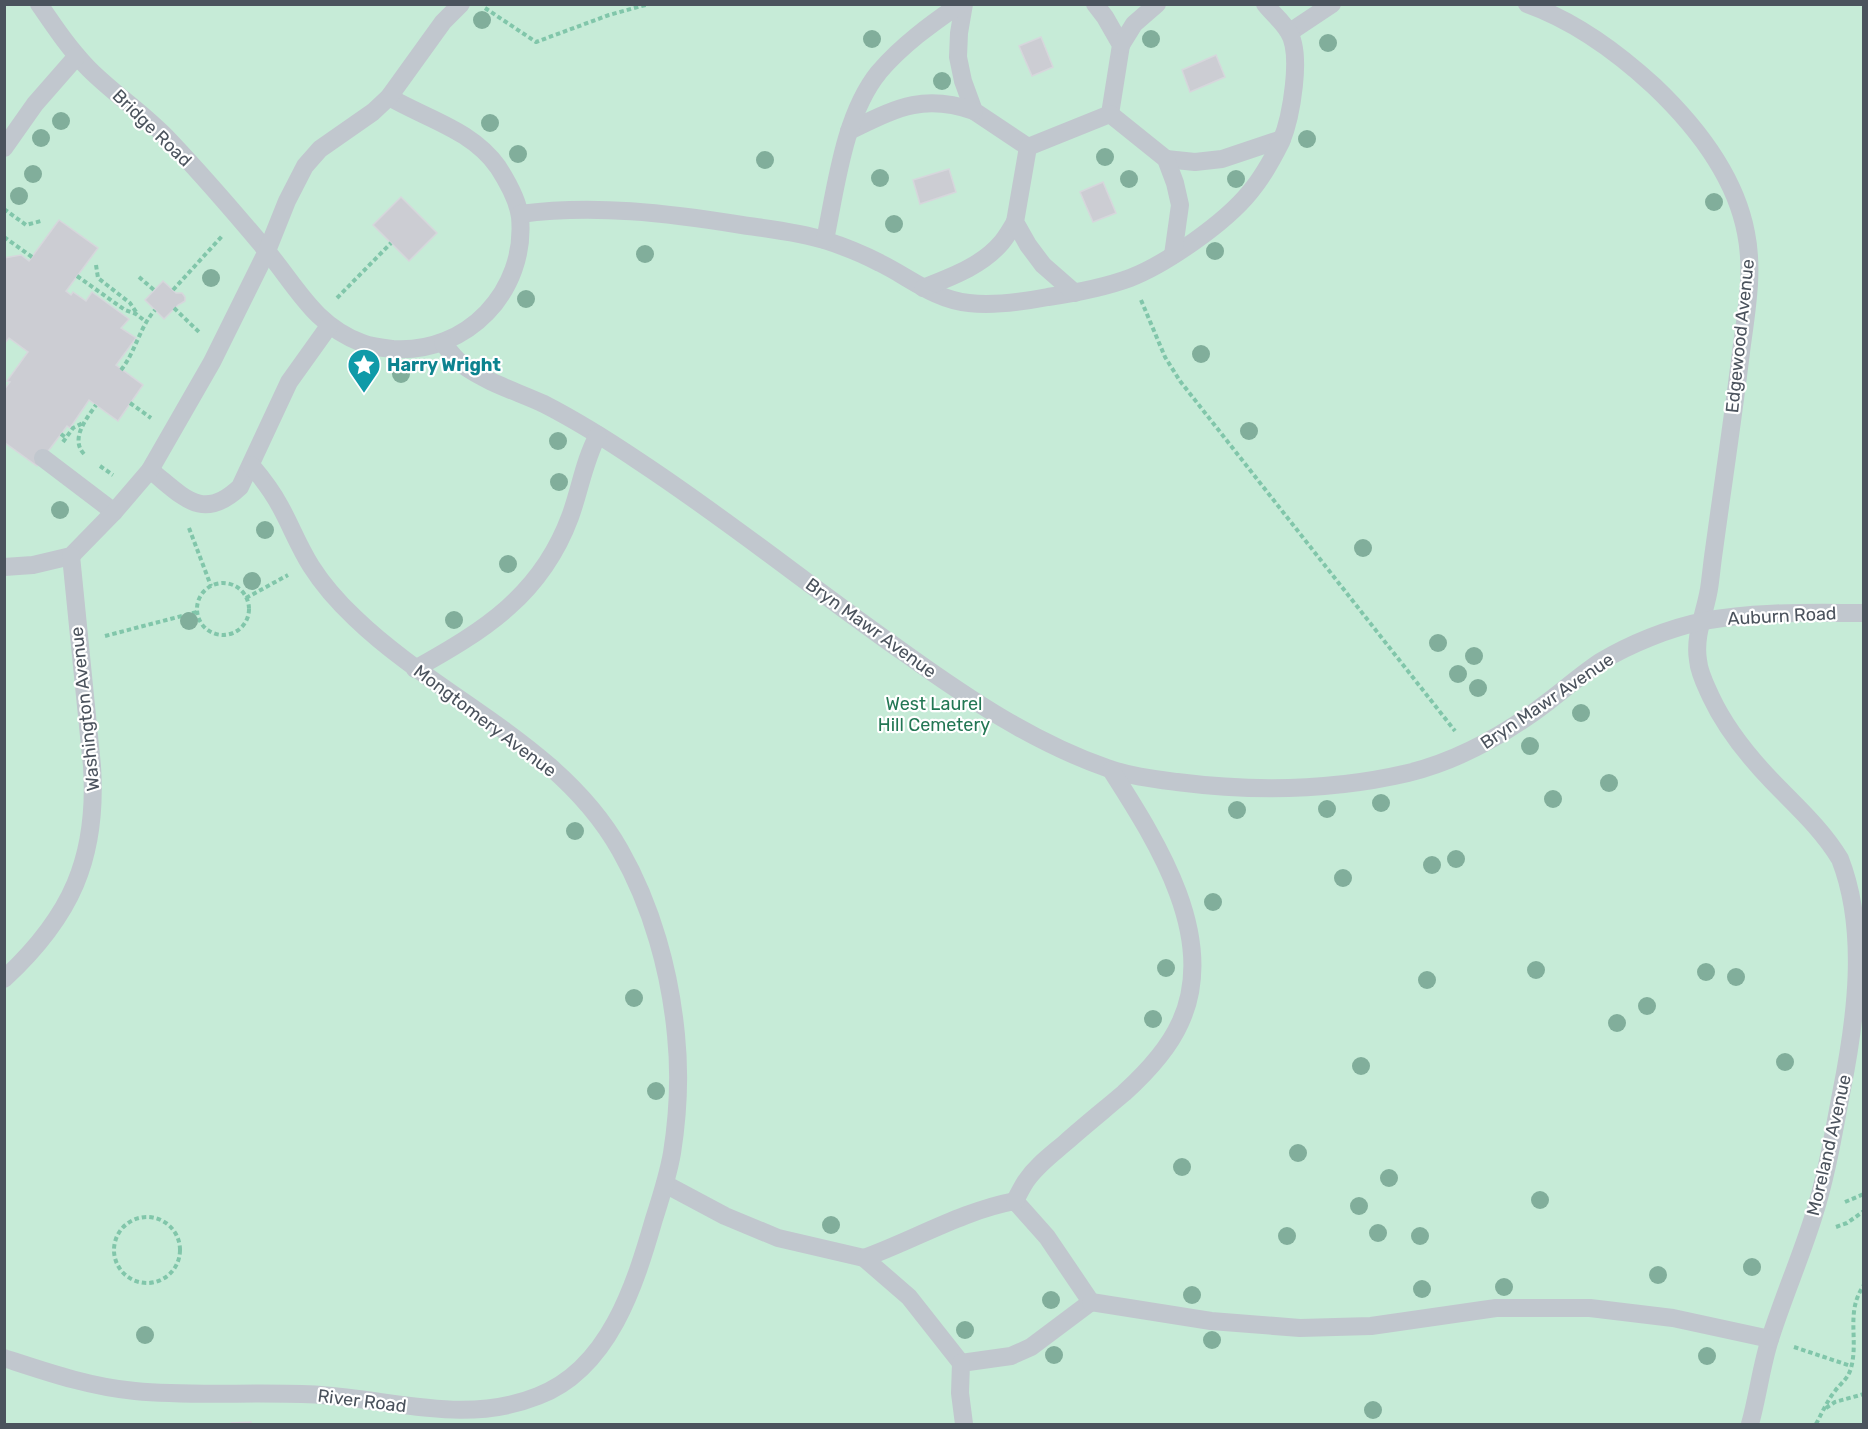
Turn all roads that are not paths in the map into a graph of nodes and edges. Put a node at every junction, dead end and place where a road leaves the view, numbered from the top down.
1 (39, 4) edge
2 (461, 4) edge
3 (962, 4) edge
4 (1095, 4) edge
5 (1157, 4) edge
6 (1265, 4) edge
7 (1332, 4) edge
8 (1527, 4) edge
9 (1290, 32) junction
10 (1121, 45) junction
11 (77, 56) junction
12 (389, 97) junction
13 (974, 111) junction
14 (1110, 114) junction
15 (849, 131) junction
16 (1282, 139) junction
17 (1028, 147) junction
18 (4, 148) edge
19 (1166, 159) junction
20 (520, 214) junction
21 (1015, 222) junction
22 (825, 240) junction
23 (267, 251) junction
24 (1173, 255) junction
25 (923, 288) junction
26 (1075, 293) junction
27 (324, 322) junction
28 (443, 343) junction
29 (598, 435) junction
30 (43, 458) dead end
31 (251, 465) junction
32 (150, 470) junction
33 (114, 512) junction
34 (71, 556) junction
35 (4, 567) edge
36 (1863, 613) edge
37 (1701, 621) junction
38 (415, 669) junction
39 (1111, 770) junction
40 (4, 979) edge
41 (665, 1184) junction
42 (1015, 1201) junction
43 (864, 1258) junction
44 (1091, 1302) junction
45 (1770, 1339) junction
46 (4, 1358) edge
47 (961, 1363) junction
48 (964, 1425) edge
49 (1750, 1425) edge

1 - 11 lane, Bridge Road
2 - 12 lane
3 - 13 lane
3 - 15 lane
4 - 10 lane
5 - 10 lane
6 - 9 lane
7 - 9 lane
8 - 37 lane, Edgewood Avenue
9 - 16 lane
10 - 14 lane
11 - 18 lane
11 - 23 lane, Bridge Road
12 - 20 lane
12 - 23 lane
13 - 15 lane
13 - 17 lane
14 - 17 lane
14 - 19 lane
15 - 22 lane
16 - 19 lane
16 - 24 lane
17 - 21 lane
19 - 24 lane
20 - 22 lane
20 - 28 lane
21 - 25 lane
21 - 26 lane
22 - 25 lane
23 - 27 lane, Bridge Road
23 - 32 lane
24 - 26 lane
25 - 26 lane
27 - 28 lane
27 - 31 lane
28 - 29 lane, Bryn Mawr Avenue
29 - 38 lane
29 - 39 lane, Bryn Mawr Avenue
30 - 33 lane
31 - 32 lane
31 - 38 lane, Mongtomery Avenue
32 - 33 lane
33 - 34 lane
34 - 35 lane
34 - 40 lane, Washington Avenue
36 - 37 lane, Auburn Road
37 - 39 lane, Bryn Mawr Avenue
37 - 45 lane, Moreland Avenue
38 - 41 lane, Mongtomery Avenue
39 - 42 lane
41 - 43 lane
41 - 46 lane, River Road
42 - 43 lane
42 - 44 lane
43 - 47 lane
44 - 45 lane
44 - 47 lane
45 - 49 lane, Moreland Avenue
47 - 48 lane

